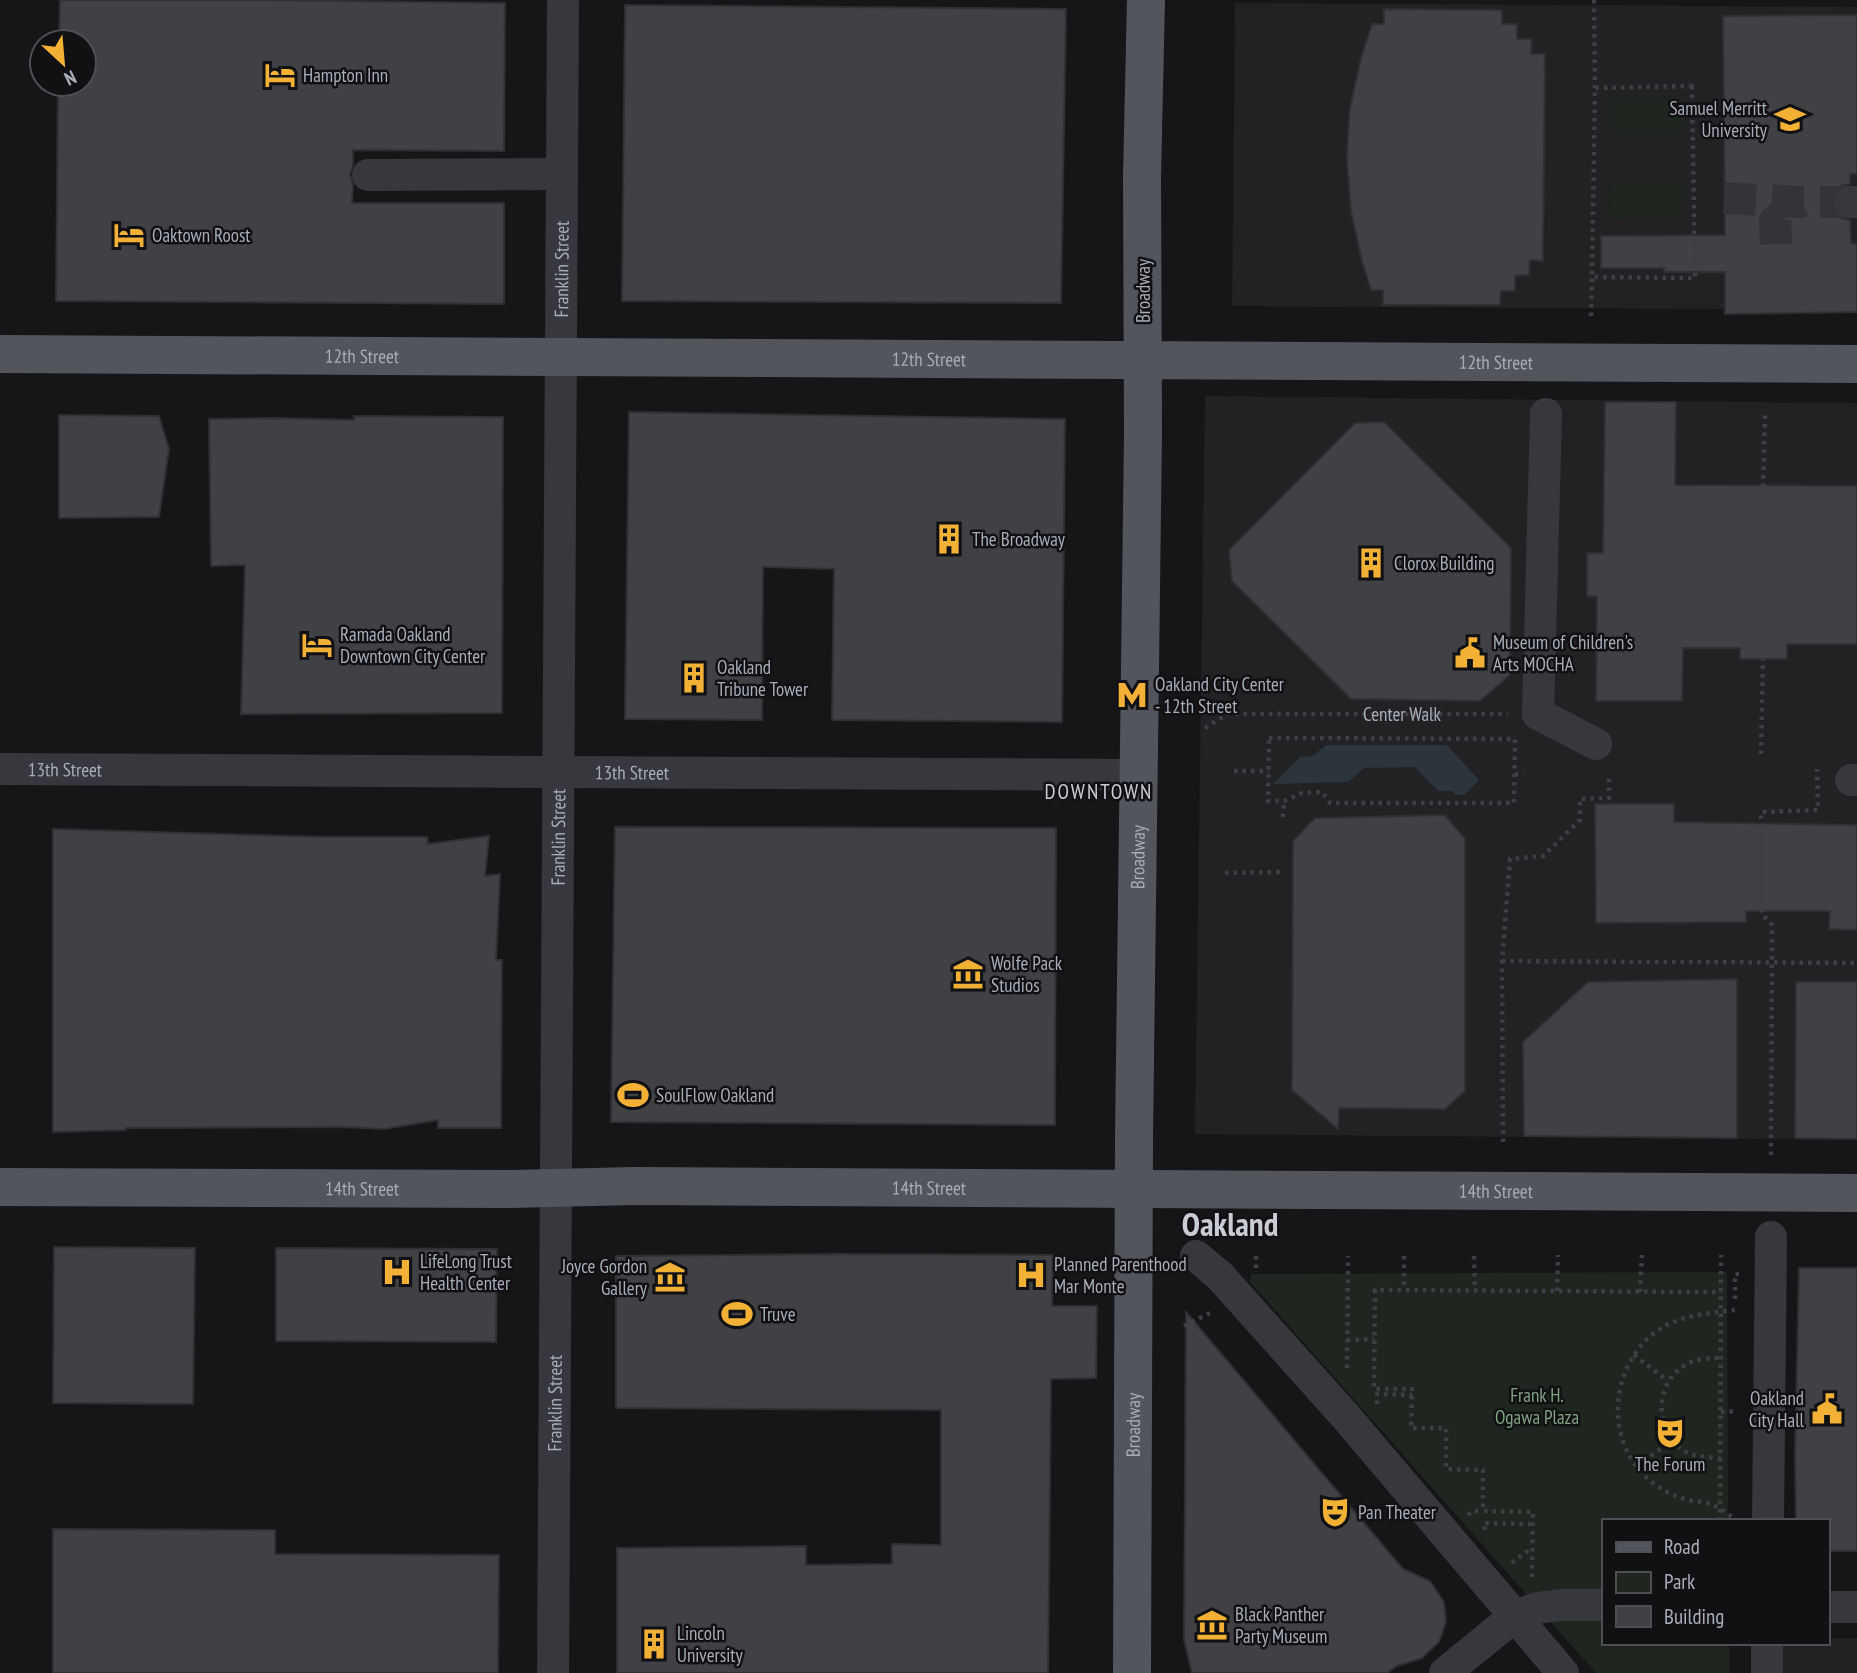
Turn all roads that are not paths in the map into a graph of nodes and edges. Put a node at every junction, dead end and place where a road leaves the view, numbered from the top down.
1 (563, 0) edge
2 (1146, 0) edge
3 (368, 174) dead end
4 (562, 174) junction
5 (0, 354) edge
6 (561, 357) junction
7 (1143, 360) junction
8 (1857, 364) edge
9 (1546, 414) dead end
10 (1602, 755) road end
11 (0, 769) edge
12 (559, 772) junction
13 (1138, 775) junction
14 (0, 1186) edge
15 (557, 1187) junction
16 (1134, 1189) junction
17 (1857, 1193) edge
18 (1771, 1237) dead end
19 (1216, 1270) dead end
20 (1768, 1519) edge
21 (1602, 1605) edge
22 (1829, 1607) edge
23 (1857, 1607) edge
24 (1515, 1616) junction
25 (1767, 1645) edge
26 (553, 1673) edge
27 (1132, 1673) edge
28 (1445, 1673) edge
29 (1563, 1673) edge
30 (1767, 1673) edge

1 - 4 street, Franklin Street
2 - 7 main road, Broadway
3 - 4 street
4 - 6 street, Franklin Street
5 - 6 main road, 12th Street
6 - 7 main road, 12th Street
6 - 12 street, Franklin Street
7 - 8 main road, 12th Street
7 - 13 main road, Broadway
9 - 10 street
11 - 12 street, 13th Street
12 - 13 street, 13th Street
12 - 15 street, Franklin Street
13 - 16 main road, Broadway
14 - 15 main road, 14th Street
15 - 16 main road, 14th Street
15 - 26 street, Franklin Street
16 - 17 main road, 14th Street
16 - 27 main road, Broadway
18 - 20 street
19 - 24 street
21 - 24 street
22 - 23 street
24 - 28 street
24 - 29 street
25 - 30 street

